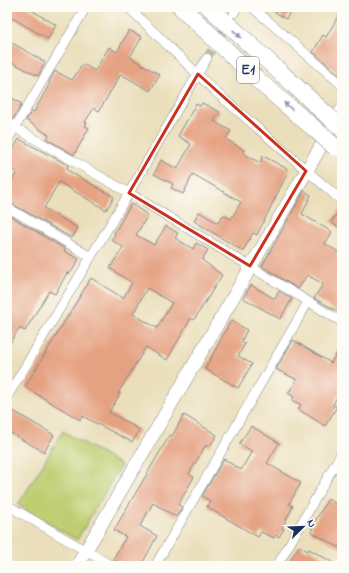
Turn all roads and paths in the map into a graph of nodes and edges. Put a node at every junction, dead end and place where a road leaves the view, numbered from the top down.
1 (86, 7) edge
2 (128, 7) edge
3 (181, 7) edge
4 (209, 7) edge
5 (252, 7) edge
6 (207, 58) tunnel mouth
7 (198, 74) junction
8 (342, 85) edge
9 (335, 113) edge
10 (11, 126) edge
11 (342, 128) edge
12 (7, 141) edge
13 (339, 150) edge
14 (306, 171) junction
15 (129, 193) junction
16 (342, 201) edge
17 (7, 207) edge
18 (91, 257) junction
19 (250, 266) junction
20 (308, 302) junction
21 (342, 322) edge
22 (7, 397) edge
23 (342, 452) edge
24 (7, 505) edge
25 (86, 551) junction
26 (77, 566) edge
27 (112, 566) edge
28 (155, 566) edge
29 (276, 566) edge

1 - 10 street
2 - 7 street
13 -> 3 highway, E1, bridge
4 -> 9 highway, E1
5 - 8 street
6 - 7 street
7 - 14 street
7 - 15 street
9 - 11 highway, E1, bridge
9 - 14 street
10 - 12 street
10 - 15 street
14 - 16 street
14 - 19 street
15 - 18 street
15 - 19 street
17 - 18 street
18 - 22 street
19 - 20 street
19 - 25 street
20 - 21 street
20 - 28 street
23 - 29 street
24 - 25 street
25 - 26 street
25 - 27 street

